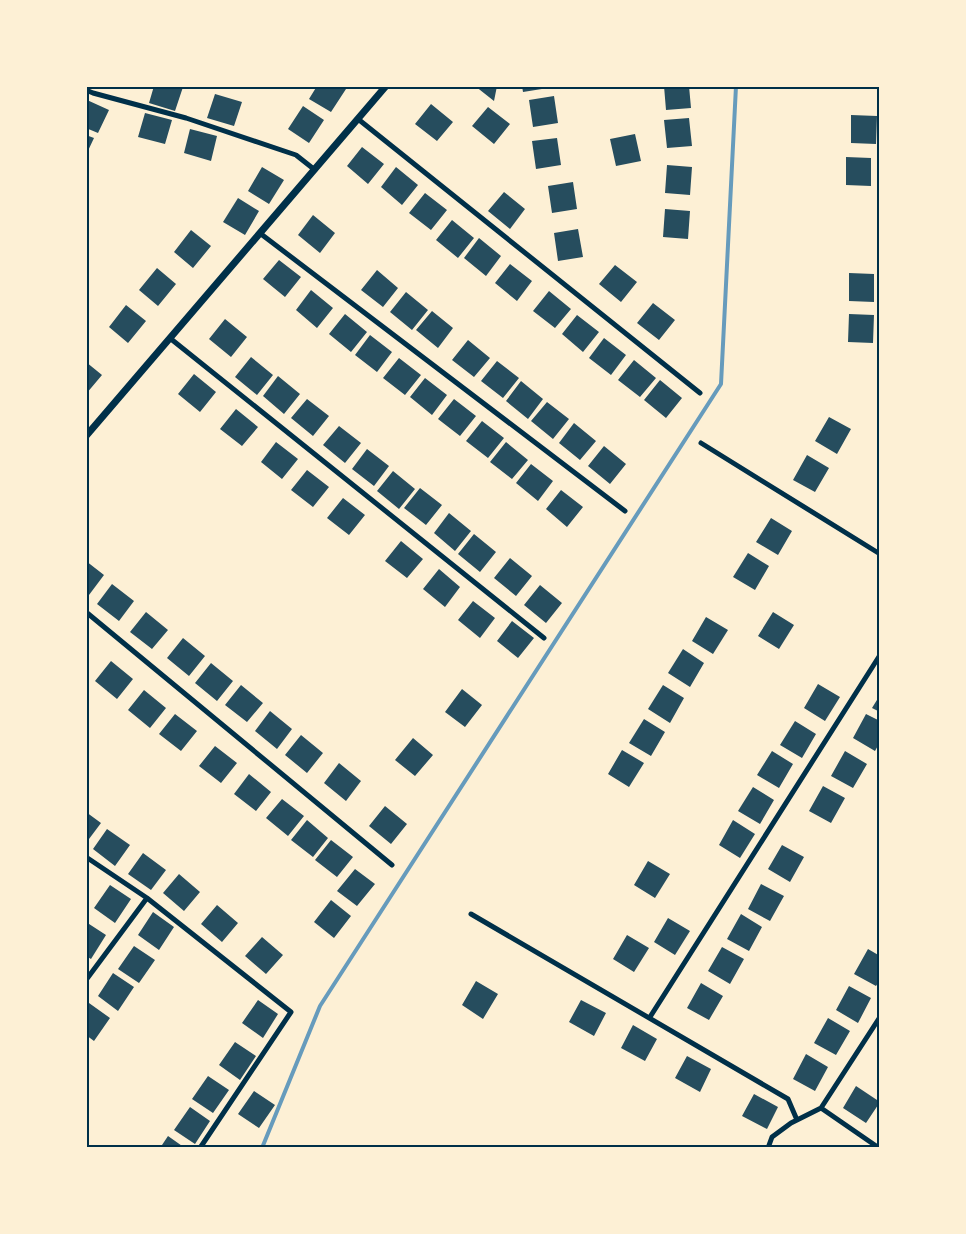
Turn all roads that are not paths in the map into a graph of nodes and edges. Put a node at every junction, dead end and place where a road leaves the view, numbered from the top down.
1 (386, 86) edge
2 (86, 90) edge
3 (358, 119) junction
4 (315, 170) junction
5 (261, 234) junction
6 (171, 338) junction
7 (700, 393) dead end
8 (86, 436) edge
9 (701, 443) dead end
10 (625, 511) dead end
11 (880, 554) edge
12 (86, 612) edge
13 (544, 638) dead end
14 (880, 655) edge
15 (86, 857) edge
16 (392, 865) dead end
17 (146, 898) junction
18 (471, 914) dead end
19 (86, 980) edge
20 (650, 1017) junction
21 (880, 1017) edge
22 (821, 1108) junction
23 (797, 1120) junction
24 (200, 1148) edge
25 (768, 1148) edge
26 (880, 1148) edge

1 - 3 street
2 - 4 street
3 - 4 street
3 - 7 street
4 - 5 street
5 - 6 street
5 - 10 street
6 - 8 street
6 - 13 street
9 - 11 street
12 - 16 street
14 - 20 street
15 - 17 street
17 - 19 street
17 - 24 street
18 - 20 street
20 - 23 street
21 - 22 street
22 - 23 street
22 - 26 street
23 - 25 street

